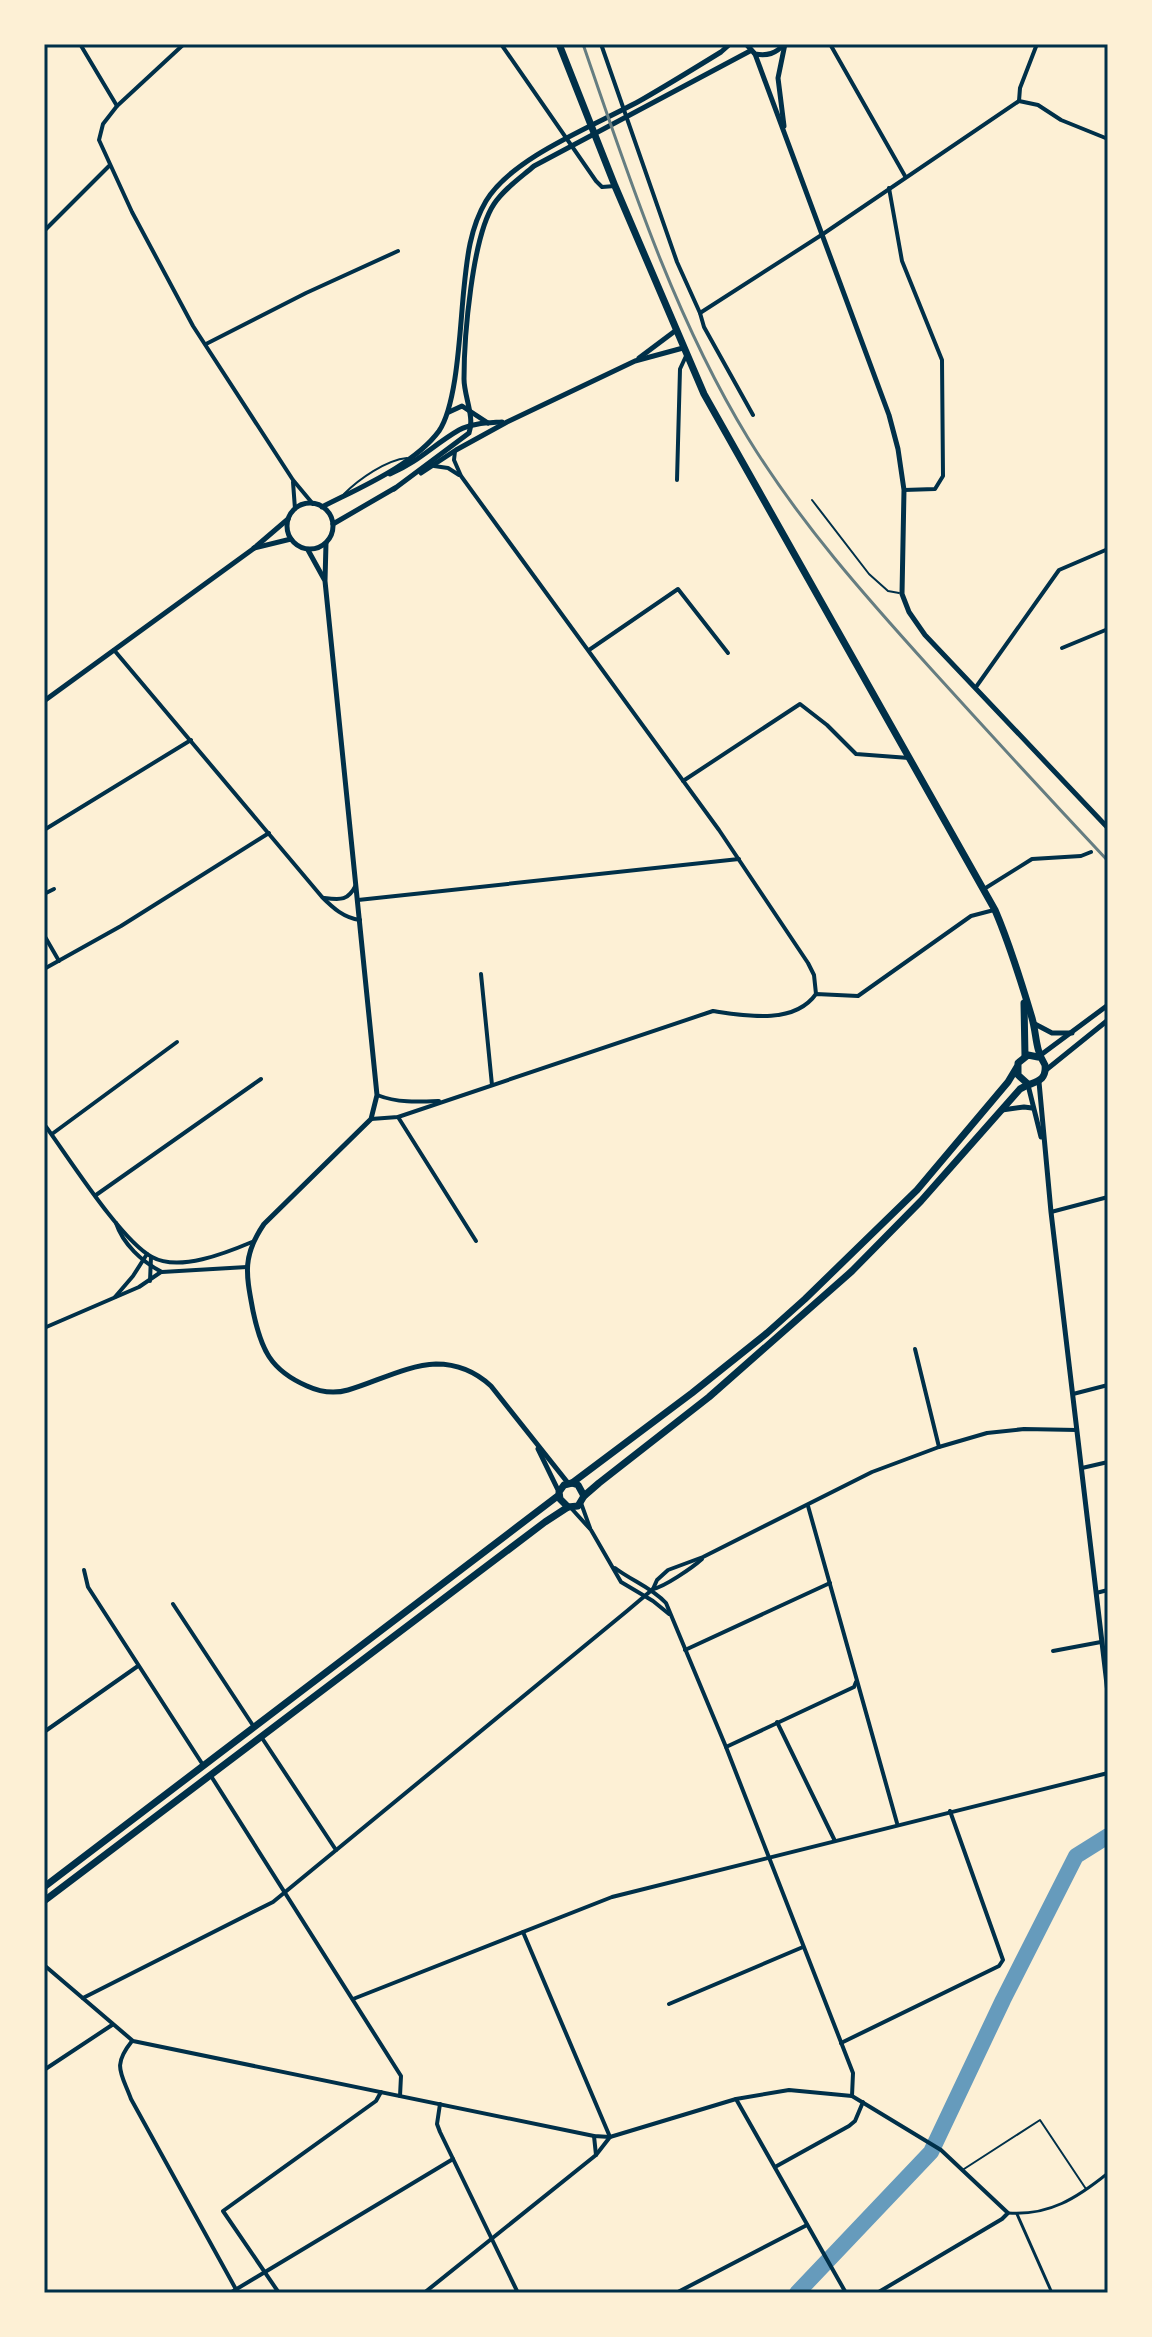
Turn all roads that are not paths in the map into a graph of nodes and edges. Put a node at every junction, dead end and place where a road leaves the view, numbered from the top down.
1 (80, 44) edge
2 (184, 44) edge
3 (501, 44) edge
4 (559, 44) edge
5 (601, 44) edge
6 (730, 44) edge
7 (746, 44) edge
8 (785, 44) edge
9 (830, 44) edge
10 (1037, 44) edge
11 (752, 52) junction
12 (1019, 101) junction
13 (117, 106) junction
14 (786, 135) junction
15 (1108, 139) edge
16 (109, 166) junction
17 (905, 176) junction
18 (615, 186) junction
19 (889, 188) junction
20 (44, 231) edge
21 (823, 234) junction
22 (398, 251) dead end
23 (700, 313) junction
24 (675, 331) junction
25 (205, 345) junction
26 (684, 352) junction
27 (635, 361) junction
28 (469, 409) junction
29 (448, 413) junction
30 (753, 415) dead end
31 (507, 422) junction
32 (488, 423) junction
33 (472, 425) junction
34 (456, 450) junction
35 (409, 458) junction
36 (433, 465) junction
37 (461, 476) junction
38 (378, 478) junction
39 (293, 480) junction
40 (677, 480) dead end
41 (394, 489) junction
42 (904, 490) junction
43 (340, 498) junction
44 (812, 500) dead end
45 (313, 504) junction
46 (322, 507) junction
47 (295, 509) junction
48 (288, 519) junction
49 (333, 524) junction
50 (291, 539) junction
51 (326, 543) junction
52 (253, 549) junction
53 (307, 549) junction
54 (1108, 549) edge
55 (325, 581) junction
56 (902, 594) junction
57 (1108, 629) edge
58 (1062, 648) dead end
59 (114, 650) junction
60 (589, 650) junction
61 (728, 653) dead end
62 (976, 687) junction
63 (44, 701) edge
64 (191, 740) junction
65 (909, 758) junction
66 (683, 781) junction
67 (1108, 828) edge
68 (44, 830) edge
69 (269, 833) junction
70 (1091, 852) dead end
71 (739, 859) junction
72 (356, 885) junction
73 (54, 889) dead end
74 (984, 889) junction
75 (44, 894) edge
76 (322, 897) junction
77 (358, 900) junction
78 (995, 910) junction
79 (360, 920) junction
80 (44, 935) edge
81 (59, 961) junction
82 (44, 969) edge
83 (481, 974) dead end
84 (1023, 989) junction
85 (816, 994) junction
86 (1108, 1005) edge
87 (1108, 1020) edge
88 (1033, 1023) junction
89 (1073, 1033) junction
90 (177, 1042) dead end
91 (1025, 1056) junction
92 (1038, 1057) junction
93 (1017, 1067) junction
94 (1046, 1070) junction
95 (261, 1079) dead end
96 (1039, 1082) junction
97 (1028, 1084) junction
98 (492, 1085) junction
99 (377, 1095) junction
100 (445, 1101) junction
101 (1033, 1109) junction
102 (1001, 1110) junction
103 (398, 1117) junction
104 (371, 1119) junction
105 (44, 1124) edge
106 (52, 1134) junction
107 (1044, 1145) junction
108 (96, 1195) junction
109 (1108, 1197) edge
110 (1051, 1212) junction
111 (115, 1221) junction
112 (476, 1241) dead end
113 (252, 1242) junction
114 (149, 1255) junction
115 (143, 1260) junction
116 (150, 1266) junction
117 (247, 1267) junction
118 (162, 1272) junction
119 (150, 1281) junction
120 (113, 1299) junction
121 (44, 1328) edge
122 (915, 1349) dead end
123 (1108, 1385) edge
124 (1073, 1394) junction
125 (1077, 1430) junction
126 (536, 1445) junction
127 (939, 1447) junction
128 (1108, 1462) edge
129 (1082, 1468) junction
130 (570, 1483) junction
131 (559, 1494) junction
132 (582, 1499) junction
133 (808, 1506) junction
134 (569, 1507) junction
135 (591, 1530) junction
136 (615, 1568) junction
137 (84, 1570) dead end
138 (830, 1583) junction
139 (653, 1589) junction
140 (1108, 1590) edge
141 (1096, 1593) junction
142 (644, 1595) junction
143 (173, 1604) dead end
144 (669, 1614) junction
145 (1102, 1642) junction
146 (685, 1650) junction
147 (1053, 1651) dead end
148 (138, 1666) junction
149 (858, 1680) junction
150 (1107, 1682) edge
151 (1108, 1693) edge
152 (777, 1722) junction
153 (254, 1727) junction
154 (44, 1732) edge
155 (261, 1736) junction
156 (726, 1747) junction
157 (203, 1766) junction
158 (1108, 1773) edge
159 (210, 1774) junction
160 (950, 1811) junction
161 (897, 1824) junction
162 (834, 1840) junction
163 (336, 1850) junction
164 (768, 1856) junction
165 (44, 1887) edge
166 (285, 1892) junction
167 (44, 1901) edge
168 (523, 1932) junction
169 (803, 1947) junction
170 (44, 1965) edge
171 (83, 1998) junction
172 (353, 1999) junction
173 (669, 2004) dead end
174 (112, 2025) junction
175 (133, 2041) junction
176 (840, 2043) junction
177 (44, 2070) edge
178 (381, 2092) junction
179 (400, 2096) junction
180 (852, 2096) junction
181 (736, 2099) junction
182 (863, 2101) junction
183 (440, 2104) junction
184 (594, 2136) junction
185 (610, 2137) junction
186 (596, 2155) junction
187 (453, 2159) junction
188 (775, 2167) junction
189 (963, 2170) junction
190 (1108, 2173) edge
191 (1086, 2189) junction
192 (1008, 2213) junction
193 (1017, 2214) junction
194 (807, 2225) junction
195 (491, 2238) junction
196 (265, 2272) junction
197 (237, 2291) edge
198 (230, 2293) edge
199 (279, 2293) edge
200 (425, 2293) edge
201 (518, 2293) edge
202 (676, 2293) edge
203 (846, 2293) edge
204 (877, 2293) edge
205 (1052, 2293) edge

1 - 13 street
2 - 13 street
3 - 18 street
4 - 18 main road
5 - 23 street
6 - 29 street
7 - 11 street
8 - 11 street
8 - 14 street
9 - 17 street
10 - 12 street
11 - 14 street
11 - 28 street
12 - 15 street
12 - 17 street
13 - 16 street
14 - 21 street
16 - 20 street
16 - 25 street
17 - 19 street
18 - 24 main road
19 - 21 street
19 - 42 street
21 - 23 street
21 - 42 street
22 - 25 street
23 - 30 street
24 - 26 main road
24 - 27 street
25 - 39 street
26 - 27 street
26 - 40 street
26 - 65 main road
27 - 31 street
28 - 29 street
28 - 32 street
28 - 33 street
29 - 35 street
31 - 32 street
31 - 34 street
32 - 33 street
33 - 38 street
33 - 41 street
34 - 36 street
34 - 37 street
35 - 38 street
35 - 43 lane
36 - 37 street
36 - 41 street
37 - 60 street
38 - 43 street
39 - 45 street
39 - 47 street
41 - 49 street
42 - 56 street
43 - 46 street
44 - 56 lane
45 - 46 street
45 - 47 street
46 - 49 street
47 - 48 street
48 - 50 street
48 - 52 street
49 - 51 street
50 - 52 street
50 - 53 street
51 - 53 street
51 - 55 street
52 - 59 street
53 - 55 street
54 - 62 street
55 - 72 street
56 - 62 street
57 - 58 street
59 - 63 street
59 - 64 street
60 - 61 street
60 - 66 street
62 - 67 street
64 - 68 street
64 - 69 street
65 - 66 street
65 - 74 main road
66 - 71 street
69 - 76 street
69 - 81 street
70 - 74 street
71 - 77 street
71 - 85 street
72 - 76 street
72 - 77 street
73 - 75 street
74 - 78 main road
76 - 79 street
77 - 79 street
78 - 84 main road
78 - 85 street
79 - 99 street
80 - 81 street
81 - 82 street
83 - 98 street
84 - 88 main road
84 - 91 main road
85 - 98 street
86 - 89 street
87 - 94 street
88 - 89 street
88 - 92 main road
89 - 92 street
90 - 106 street
91 - 92 main road
91 - 93 main road
92 - 94 main road
93 - 97 main road
93 - 130 main road
94 - 96 main road
95 - 108 street
96 - 97 main road
96 - 107 street
97 - 101 street
97 - 102 main road
98 - 100 street
99 - 100 street
99 - 104 street
100 - 103 street
101 - 102 street
101 - 107 street
102 - 132 main road
103 - 104 street
103 - 112 street
104 - 113 street
105 - 106 street
106 - 108 street
107 - 110 street
108 - 111 street
109 - 110 street
110 - 124 street
111 - 114 street
111 - 115 street
113 - 114 street
113 - 117 street
114 - 115 street
114 - 116 street
115 - 116 street
115 - 120 street
116 - 118 street
116 - 119 street
117 - 118 street
117 - 126 street
118 - 119 street
119 - 120 street
120 - 121 street
122 - 127 street
123 - 124 street
124 - 125 street
125 - 127 street
125 - 129 street
126 - 130 street
126 - 131 street
127 - 133 street
128 - 129 street
129 - 141 street
130 - 131 main road
130 - 132 main road
131 - 134 main road
131 - 153 main road
132 - 134 main road
132 - 135 street
133 - 138 street
133 - 139 street
134 - 135 street
134 - 155 main road
135 - 136 street
136 - 139 street
136 - 142 street
137 - 148 street
138 - 146 street
138 - 149 street
139 - 142 street
139 - 144 street
140 - 141 street
141 - 145 street
142 - 144 street
142 - 163 street
143 - 153 street
144 - 146 street
145 - 147 street
145 - 150 street
146 - 156 street
148 - 154 street
148 - 157 street
149 - 152 street
149 - 161 street
150 - 151 street
152 - 156 street
152 - 162 street
153 - 157 main road
155 - 159 main road
155 - 163 street
156 - 164 street
157 - 165 main road
158 - 160 street
159 - 166 street
159 - 167 main road
160 - 161 street
160 - 176 street
161 - 162 street
162 - 164 street
163 - 166 street
164 - 168 street
164 - 169 street
166 - 171 street
166 - 172 street
168 - 172 street
168 - 185 street
169 - 173 street
169 - 176 street
170 - 171 street
171 - 174 street
172 - 179 street
174 - 175 street
174 - 177 street
175 - 178 street
175 - 197 street
176 - 180 street
178 - 179 street
178 - 196 street
179 - 183 street
180 - 181 street
180 - 182 street
181 - 185 street
181 - 188 street
182 - 188 street
182 - 189 street
183 - 184 street
183 - 187 street
184 - 185 street
184 - 186 street
185 - 186 street
186 - 195 street
187 - 195 street
187 - 196 street
188 - 194 street
189 - 191 lane
189 - 192 street
190 - 191 street
191 - 193 street
192 - 193 street
192 - 204 street
193 - 205 street
194 - 202 street
194 - 203 street
195 - 200 street
195 - 201 street
196 - 197 street
196 - 199 street
197 - 198 street

